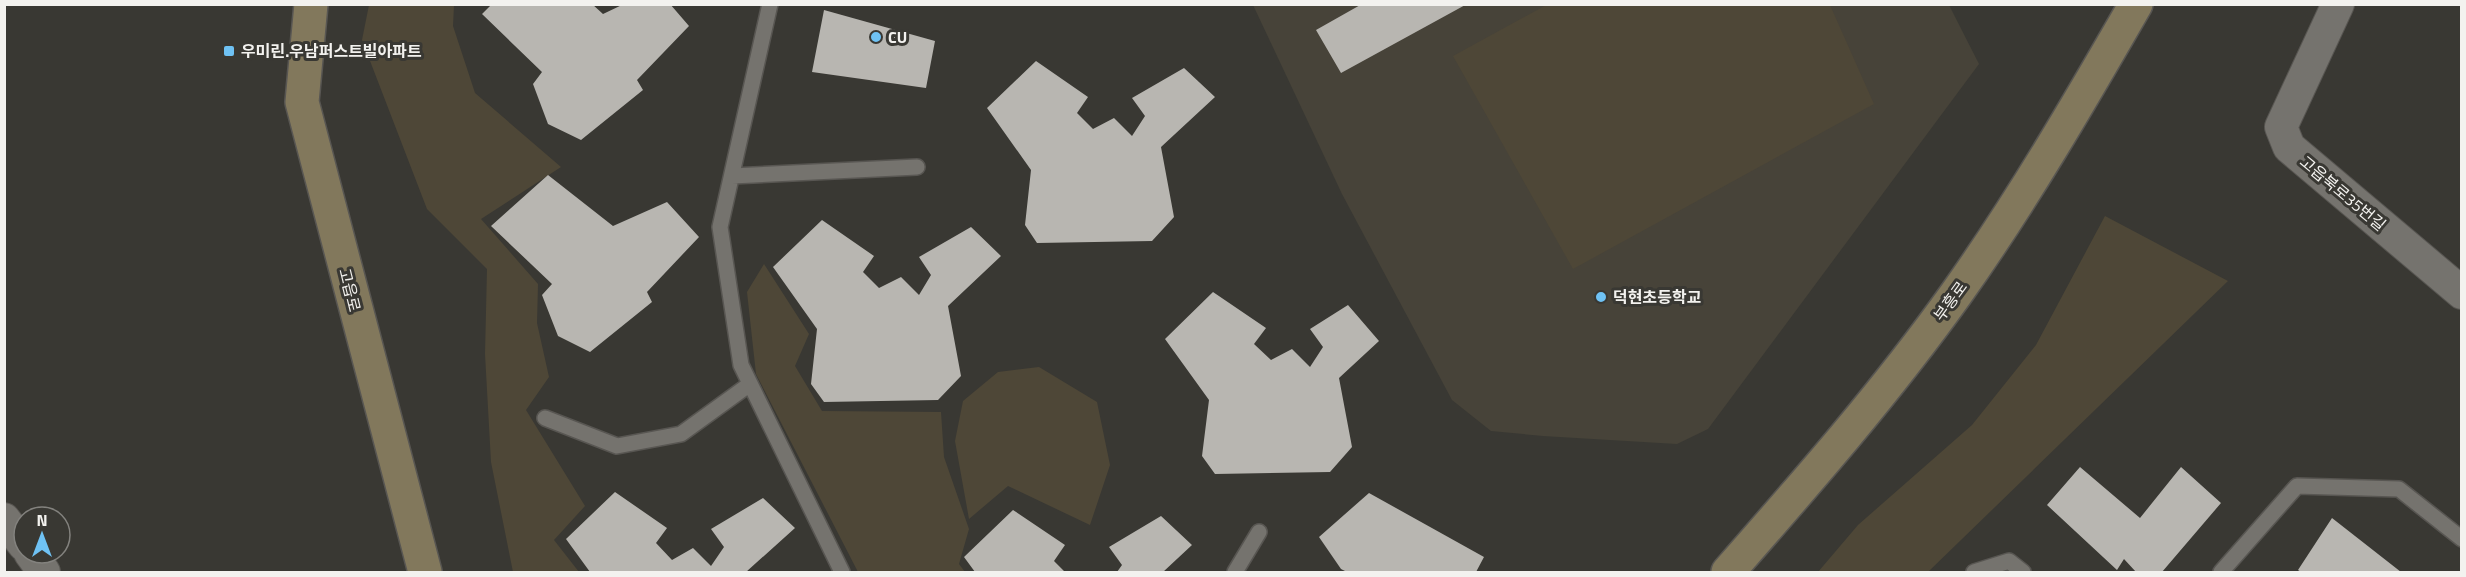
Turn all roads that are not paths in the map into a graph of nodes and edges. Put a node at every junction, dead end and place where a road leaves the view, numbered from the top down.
1 (311, 4) edge
2 (770, 4) edge
3 (2136, 4) edge
4 (2338, 4) edge
5 (917, 167) dead end
6 (732, 176) junction
7 (2462, 293) edge
8 (750, 384) junction
9 (545, 418) dead end
10 (1259, 532) dead end
11 (2462, 539) edge
12 (425, 573) edge
13 (842, 573) edge
14 (1235, 573) edge
15 (1728, 573) edge
16 (1974, 573) edge
17 (2023, 573) edge
18 (2221, 573) edge

1 - 12 main road, 고읍로
2 - 6 lane
3 - 15 main road, 부흥로
4 - 7 street, 고읍북로35번길
5 - 6 lane
6 - 8 lane
8 - 9 lane
8 - 13 lane
10 - 14 lane
11 - 18 lane
16 - 17 lane

